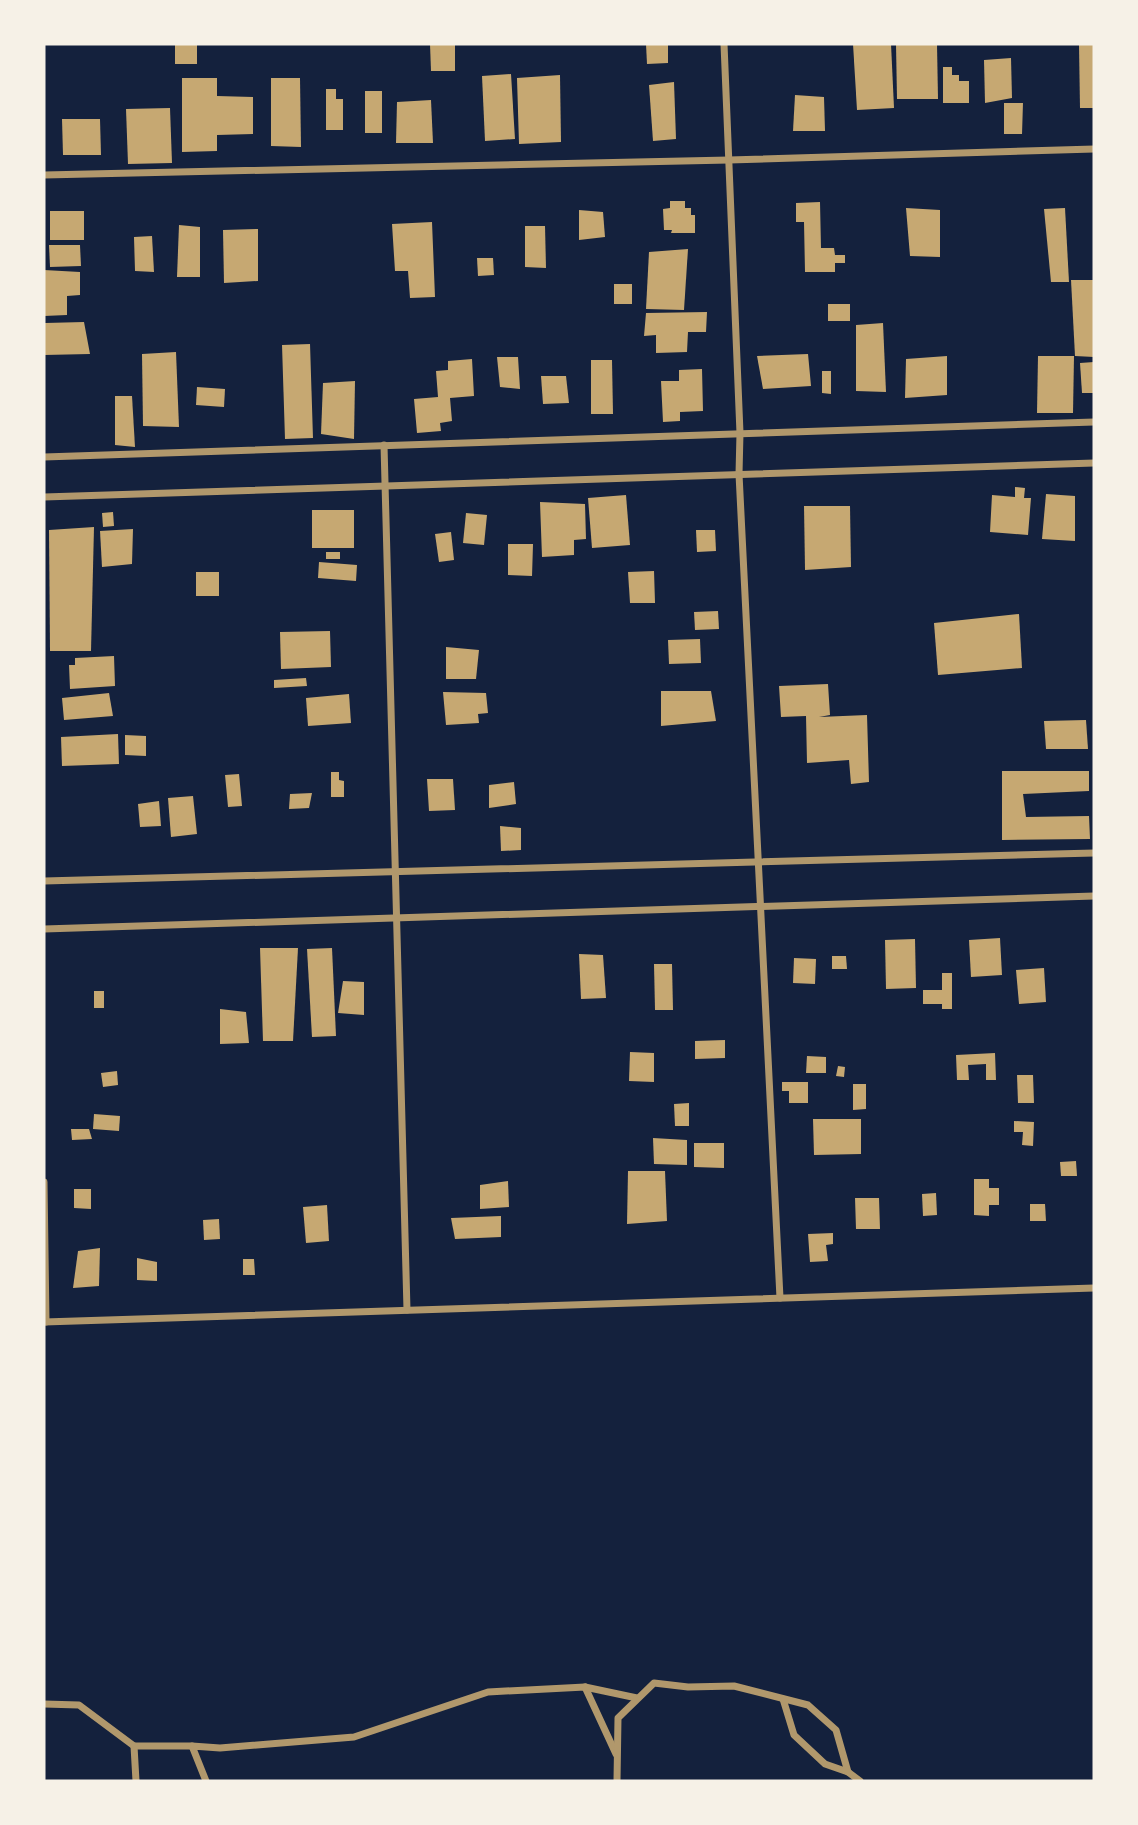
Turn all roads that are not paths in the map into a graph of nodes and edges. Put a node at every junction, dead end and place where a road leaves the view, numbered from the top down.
1 (724, 44) edge
2 (1094, 149) edge
3 (729, 160) junction
4 (44, 175) edge
5 (1094, 422) edge
6 (740, 433) junction
7 (384, 445) junction
8 (44, 457) edge
9 (1094, 463) edge
10 (739, 474) junction
11 (386, 486) junction
12 (44, 497) edge
13 (1094, 853) edge
14 (759, 863) junction
15 (396, 872) junction
16 (44, 881) edge
17 (1094, 896) edge
18 (760, 906) junction
19 (397, 918) junction
20 (44, 929) edge
21 (44, 1182) edge
22 (1094, 1287) edge
23 (780, 1298) junction
24 (407, 1310) junction
25 (45, 1322) edge
26 (585, 1687) junction
27 (637, 1698) junction
28 (783, 1699) junction
29 (44, 1704) edge
30 (134, 1746) junction
31 (192, 1746) junction
32 (618, 1758) junction
33 (848, 1772) junction
34 (136, 1781) edge
35 (206, 1781) edge
36 (617, 1781) edge
37 (860, 1781) edge

1 - 3 street
2 - 3 street
3 - 4 street
3 - 6 street
5 - 6 street
6 - 7 street
6 - 10 street
7 - 8 street
7 - 11 street
9 - 10 street
10 - 11 street
10 - 14 street
11 - 12 street
11 - 15 street
13 - 14 street
14 - 15 street
14 - 18 street
15 - 16 street
15 - 19 street
17 - 18 street
18 - 19 street
18 - 23 street
19 - 20 street
19 - 24 street
21 - 25 street
22 - 23 street
23 - 24 street
24 - 25 street
26 - 27 street
26 - 31 street
26 - 32 street
27 - 28 street
27 - 32 street
28 - 33 street
28 - 33 street
29 - 30 street
30 - 31 street
30 - 34 street
31 - 35 street
32 - 36 street
33 - 37 street

